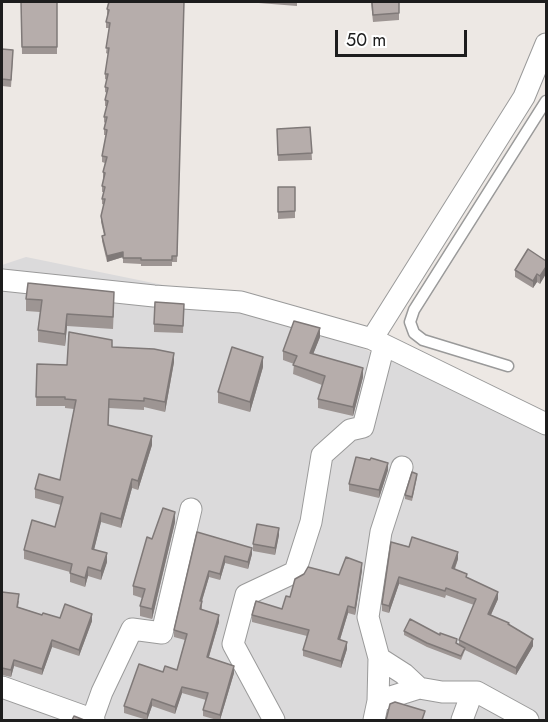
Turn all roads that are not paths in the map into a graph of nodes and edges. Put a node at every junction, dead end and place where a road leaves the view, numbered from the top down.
1 (546, 44) edge
2 (546, 101) edge
3 (2, 280) edge
4 (378, 342) junction
5 (508, 366) dead end
6 (546, 424) edge
7 (402, 467) dead end
8 (191, 509) dead end
9 (379, 658) junction
10 (2, 687) edge
11 (419, 688) junction
12 (472, 693) junction
13 (376, 711) edge
14 (522, 719) edge
15 (93, 720) edge
16 (274, 720) edge
17 (462, 720) edge

1 - 4 street
2 - 5 lane
3 - 4 street
4 - 6 street
4 - 16 street
7 - 9 street
8 - 15 street
9 - 11 street
9 - 13 street
10 - 15 street
11 - 12 street
11 - 13 street
12 - 14 street
12 - 17 street

